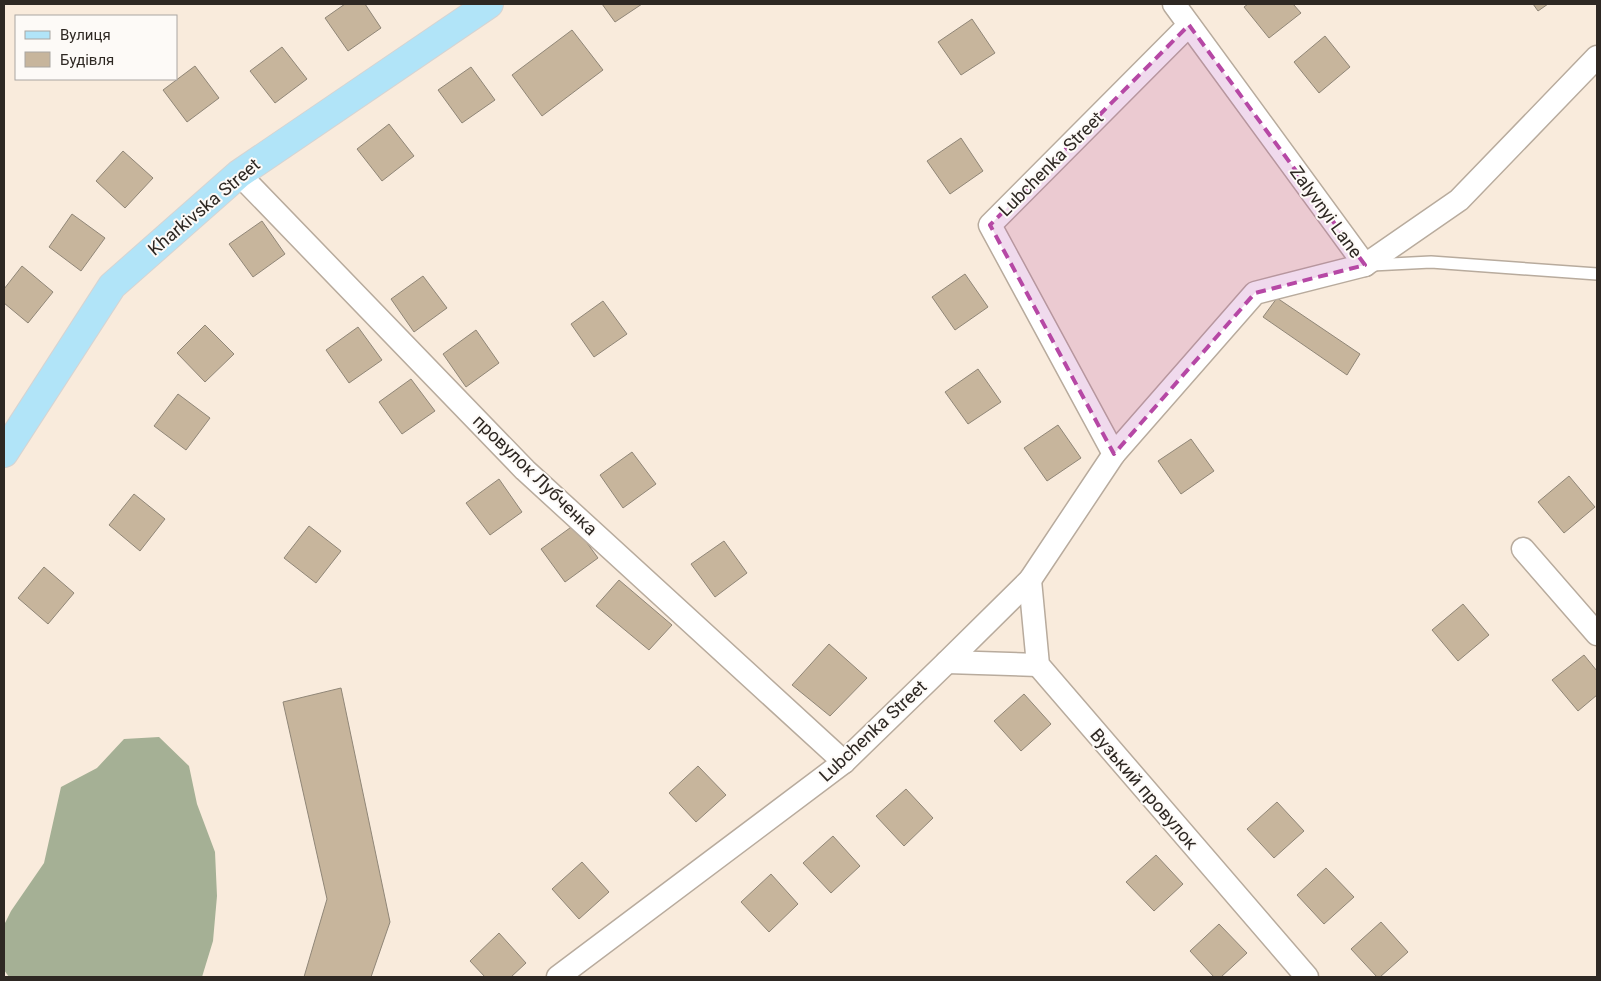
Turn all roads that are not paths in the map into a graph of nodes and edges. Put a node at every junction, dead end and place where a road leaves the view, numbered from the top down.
1 (489, 4) edge
2 (1174, 4) edge
3 (1189, 25) junction
4 (1597, 57) edge
5 (239, 174) junction
6 (1365, 265) junction
7 (1597, 274) edge
8 (4, 452) edge
9 (1114, 454) junction
10 (1523, 549) dead end
11 (1030, 580) junction
12 (1597, 634) edge
13 (947, 662) junction
14 (1038, 665) junction
15 (844, 762) junction
16 (558, 977) edge
17 (1307, 977) edge

1 - 5 main road, Kharkivska Street
2 - 3 street, Zalyvnyi Lane
3 - 6 street, Zalyvnyi Lane
3 - 9 street, Lubchenka Street
4 - 6 street, Zalyvnyi Lane
5 - 8 main road, Kharkivska Street
5 - 15 street, провулок Лубченка
6 - 7 lane
6 - 9 street, Lubchenka Street
9 - 11 street, Lubchenka Street
10 - 12 street
11 - 13 street, Lubchenka Street
11 - 14 street
13 - 14 street
13 - 15 street, Lubchenka Street
14 - 17 street, Вузький провулок
15 - 16 street, Lubchenka Street

